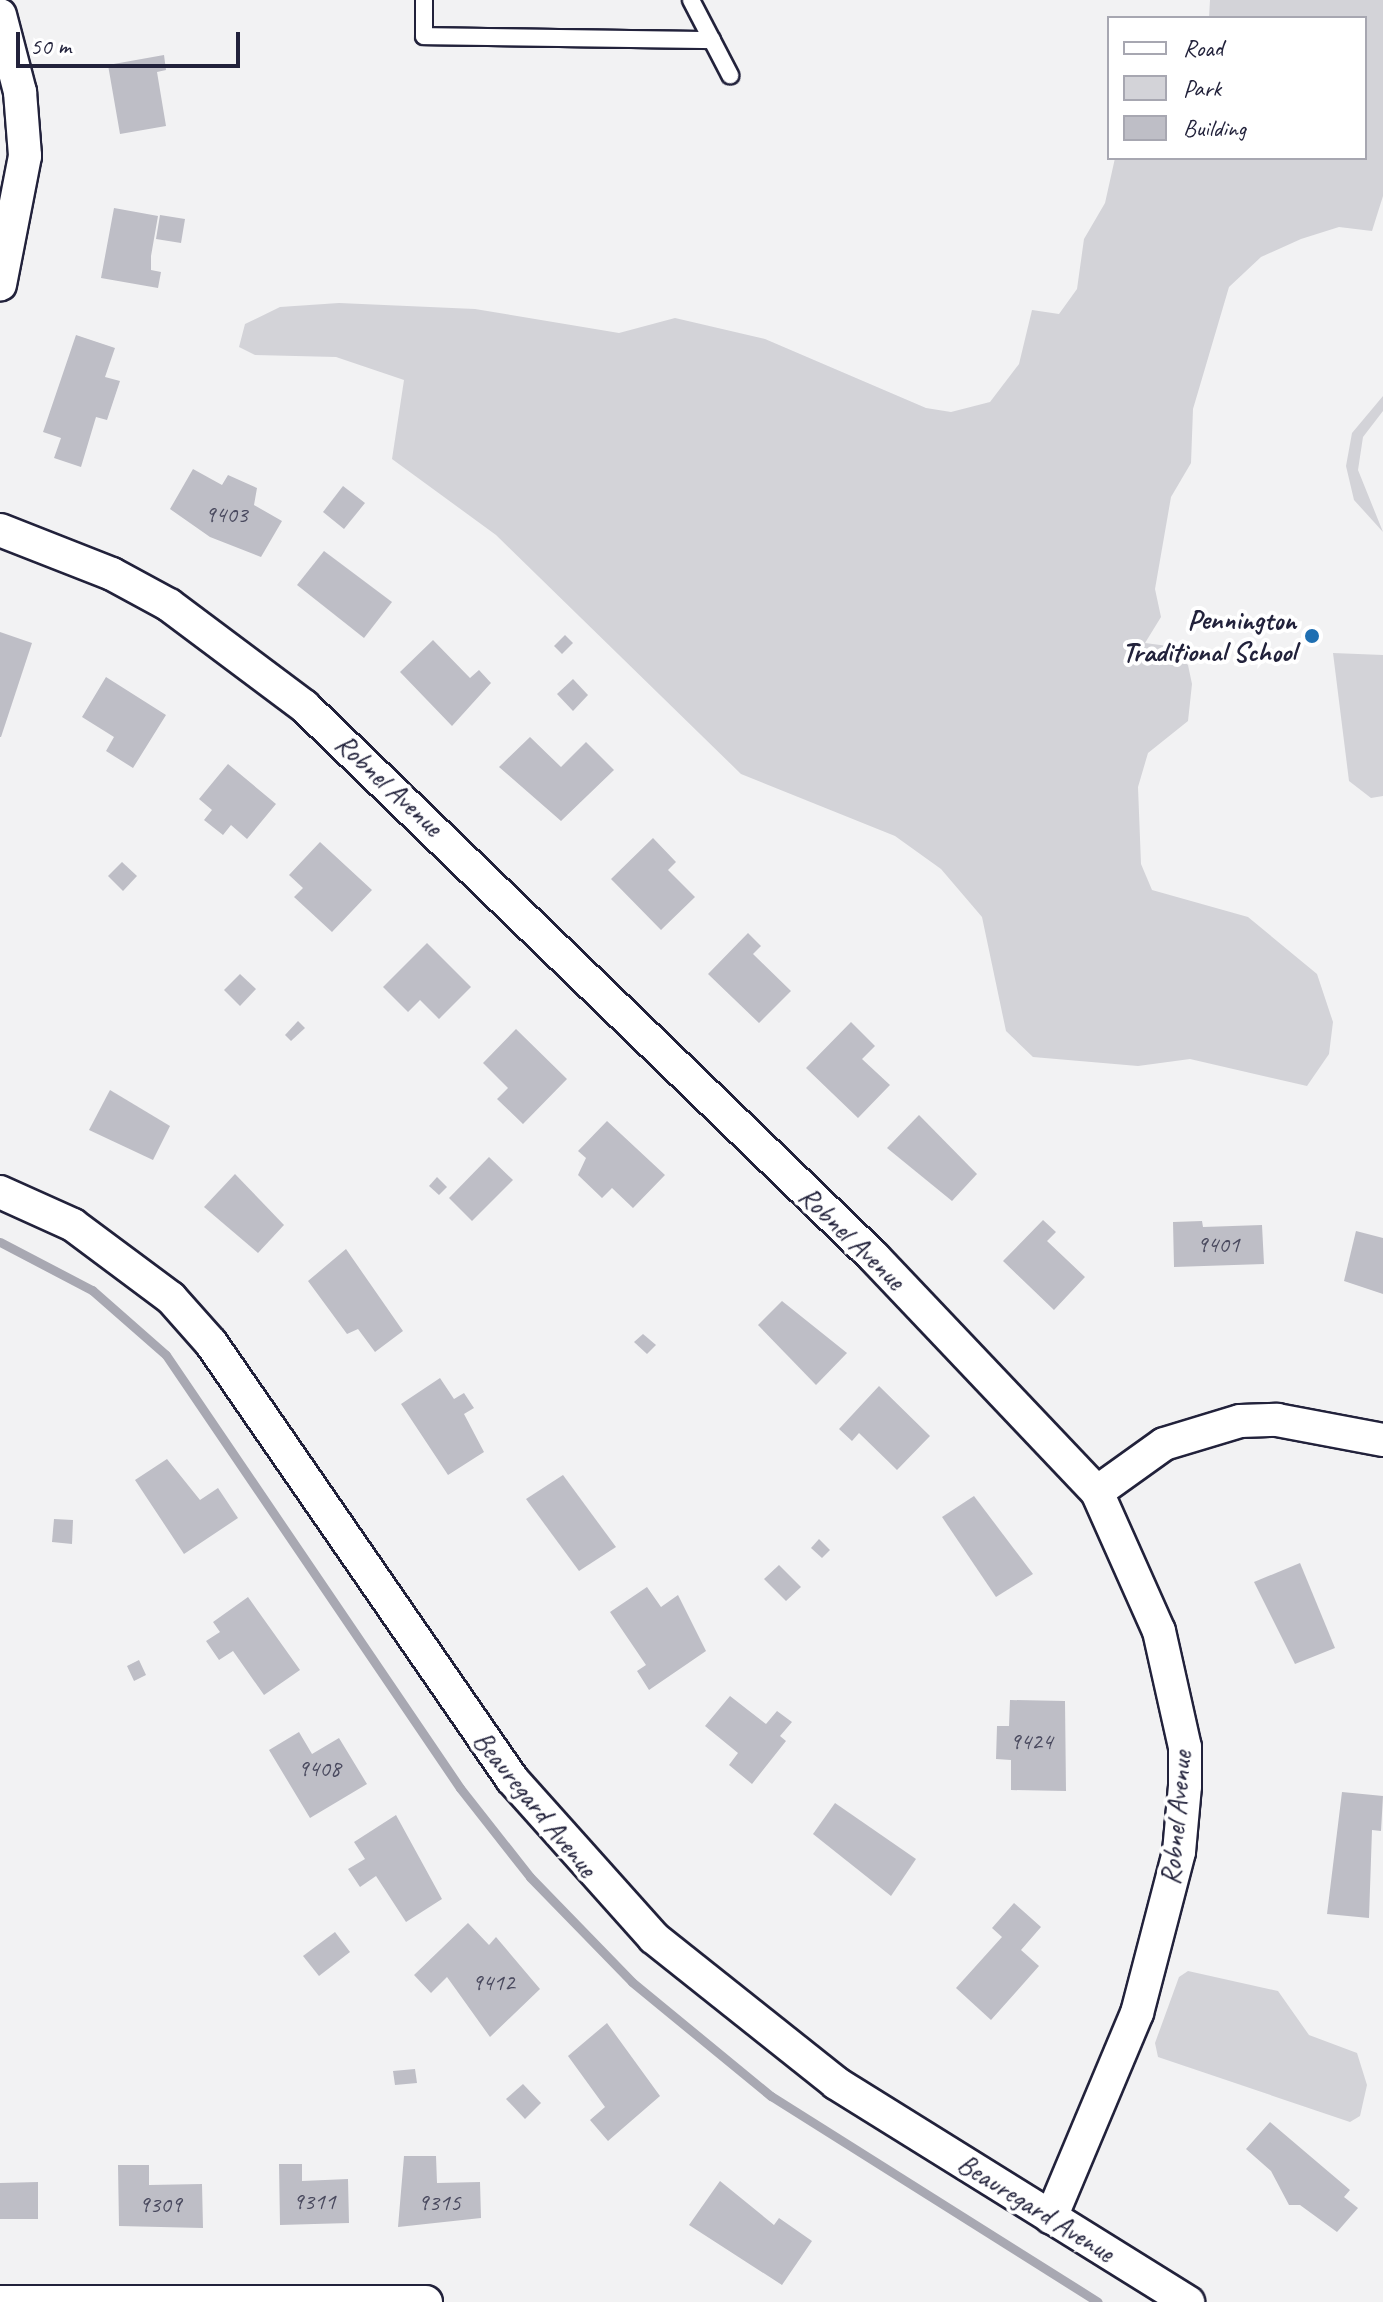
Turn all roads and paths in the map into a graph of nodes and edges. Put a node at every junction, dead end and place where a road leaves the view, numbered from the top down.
1 (424, 0) edge
2 (691, 0) edge
3 (0, 15) edge
4 (712, 40) junction
5 (730, 75) dead end
6 (0, 285) edge
7 (0, 530) edge
8 (0, 1192) edge
9 (1383, 1440) edge
10 (1097, 1492) junction
11 (1051, 2218) junction
12 (0, 2302) edge
13 (426, 2302) edge
14 (1188, 2302) edge

1 - 4 lane
2 - 4 lane
3 - 6 street
4 - 5 lane
7 - 10 street, Robnel Avenue
8 - 11 street, Beauregard Avenue
9 - 10 street
10 - 11 street, Robnel Avenue
11 - 14 street, Beauregard Avenue
12 - 13 street

